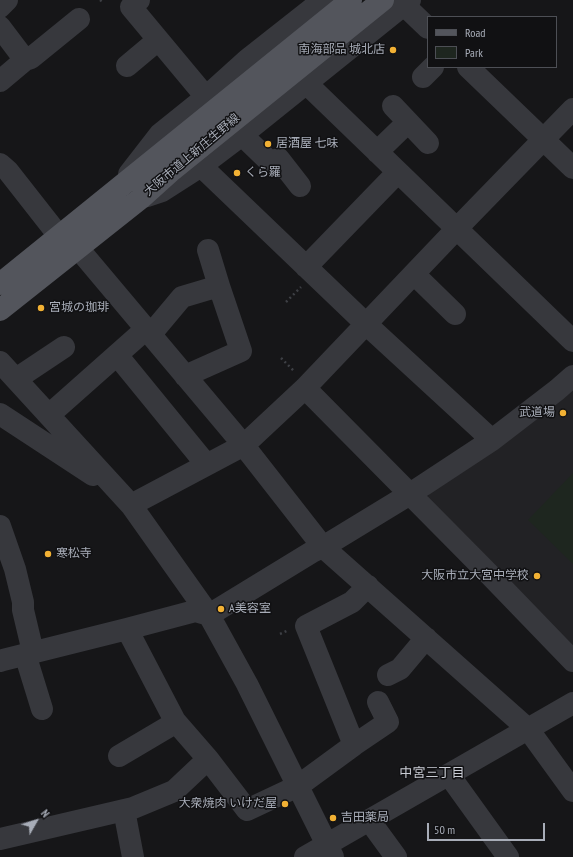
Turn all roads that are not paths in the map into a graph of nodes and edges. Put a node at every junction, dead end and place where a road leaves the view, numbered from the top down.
1 (7, 0) edge
2 (139, 0) edge
3 (323, 0) edge
4 (351, 0) edge
5 (383, 0) edge
6 (407, 2) edge
7 (0, 7) edge
8 (79, 19) dead end
9 (0, 27) edge
10 (427, 27) edge
11 (158, 40) junction
12 (25, 60) junction
13 (127, 66) dead end
14 (469, 68) edge
15 (0, 81) edge
16 (306, 83) junction
17 (206, 97) junction
18 (393, 106) dead end
19 (573, 109) edge
20 (408, 122) junction
21 (242, 135) junction
22 (544, 140) junction
23 (428, 142) dead end
24 (197, 148) junction
25 (377, 152) junction
26 (0, 164) edge
27 (573, 168) edge
28 (398, 172) junction
29 (300, 186) dead end
30 (116, 191) junction
31 (457, 229) junction
32 (68, 242) junction
33 (208, 250) dead end
34 (306, 267) junction
35 (414, 274) junction
36 (0, 284) edge
37 (219, 286) junction
38 (0, 310) edge
39 (455, 314) dead end
40 (366, 324) junction
41 (148, 332) junction
42 (573, 342) edge
43 (64, 347) dead end
44 (117, 355) junction
45 (0, 362) edge
46 (185, 376) junction
47 (573, 376) edge
48 (16, 379) junction
49 (305, 388) junction
50 (0, 414) edge
51 (50, 415) junction
52 (492, 440) junction
53 (244, 445) junction
54 (206, 464) junction
55 (108, 479) junction
56 (410, 494) junction
57 (131, 505) junction
58 (0, 526) edge
59 (323, 547) junction
60 (368, 586) junction
61 (209, 615) junction
62 (127, 629) junction
63 (426, 638) junction
64 (29, 653) junction
65 (0, 661) edge
66 (573, 661) edge
67 (388, 675) dead end
68 (378, 702) dead end
69 (573, 703) edge
70 (42, 709) dead end
71 (175, 721) junction
72 (528, 729) junction
73 (354, 745) junction
74 (119, 756) dead end
75 (208, 759) junction
76 (449, 775) junction
77 (298, 786) junction
78 (573, 791) edge
79 (124, 810) junction
80 (369, 820) junction
81 (0, 839) edge
82 (330, 851) edge
83 (133, 857) edge
84 (305, 857) edge
85 (396, 857) edge
86 (508, 857) edge

1 - 7 street
2 - 11 street
3 - 17 street
4 - 24 main road, 大阪市道上新庄生野線
5 - 24 main road, 大阪市道上新庄生野線
6 - 10 street
6 - 16 street
8 - 12 street
9 - 12 street
11 - 13 street
11 - 17 street
12 - 15 street
14 - 22 street
16 - 21 street
16 - 25 street
17 - 30 street
18 - 20 street
19 - 22 street
20 - 23 street
20 - 25 street
21 - 24 street
21 - 29 street
22 - 27 street
22 - 31 street
24 - 30 main road, 大阪市道上新庄生野線
24 - 32 main road, 大阪市道上新庄生野線
24 - 34 street
25 - 28 street
26 - 32 street
28 - 31 street
28 - 34 street
30 - 32 main road, 大阪市道上新庄生野線
31 - 35 street
31 - 42 street
32 - 36 main road, 大阪市道上新庄生野線
32 - 38 main road, 大阪市道上新庄生野線
32 - 41 street
33 - 37 street
34 - 40 street
35 - 39 street
35 - 40 street
37 - 41 street
37 - 46 street
40 - 49 street
40 - 52 street
41 - 44 street
41 - 46 street
43 - 48 street
44 - 51 street
44 - 54 street
45 - 48 street
46 - 53 street
47 - 52 street
48 - 51 street
49 - 53 street
49 - 56 street
50 - 55 street
51 - 55 street
52 - 56 street
53 - 54 street
53 - 59 street
54 - 57 street
55 - 57 street
56 - 59 street
56 - 66 street
57 - 61 street
58 - 64 street
59 - 60 street
59 - 61 street
60 - 63 street
60 - 73 street
61 - 62 street
61 - 77 street
62 - 64 street
62 - 71 street
63 - 67 street
63 - 72 street
64 - 65 street
64 - 70 street
68 - 73 street
69 - 72 street
71 - 74 street
71 - 75 street
72 - 76 street
72 - 78 street
73 - 77 street
75 - 77 street
75 - 79 street
76 - 80 street
76 - 86 street
77 - 82 street
79 - 81 street
79 - 83 street
80 - 82 street
80 - 85 street
82 - 84 street

